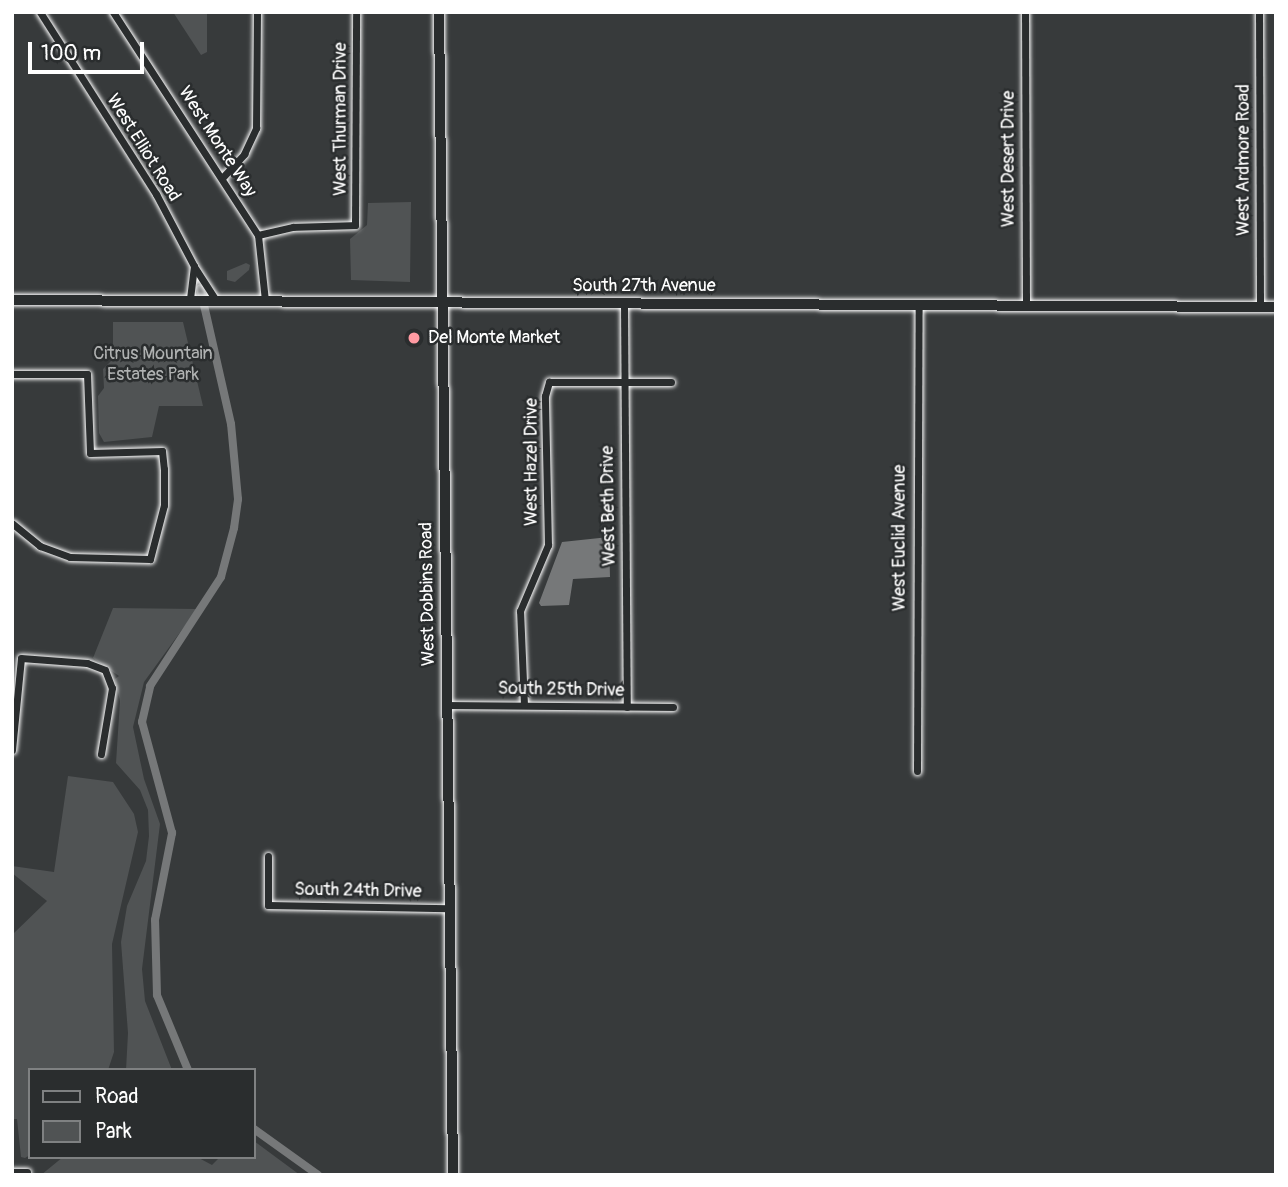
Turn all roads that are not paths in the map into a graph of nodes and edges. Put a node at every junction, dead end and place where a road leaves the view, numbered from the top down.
1 (40, 12) edge
2 (113, 12) edge
3 (257, 12) edge
4 (356, 12) edge
5 (439, 12) edge
6 (1025, 12) edge
7 (1259, 12) edge
8 (222, 178) junction
9 (258, 235) junction
10 (194, 266) junction
11 (12, 300) edge
12 (203, 300) junction
13 (265, 300) junction
14 (441, 302) junction
15 (624, 304) junction
16 (919, 306) junction
17 (1026, 306) junction
18 (1260, 307) junction
19 (1276, 307) edge
20 (12, 374) edge
21 (624, 381) junction
22 (671, 382) dead end
23 (15, 527) edge
24 (448, 705) junction
25 (524, 705) junction
26 (627, 707) junction
27 (673, 707) dead end
28 (12, 750) edge
29 (101, 754) dead end
30 (918, 771) dead end
31 (268, 856) dead end
32 (448, 908) junction
33 (12, 1172) edge
34 (27, 1172) dead end
35 (453, 1175) edge

1 - 10 street, West Elliot Road
2 - 8 street, West Monte Way
3 - 8 street
4 - 9 street, West Thurman Drive
5 - 14 street, West Dobbins Road
6 - 17 street, West Desert Drive
7 - 18 street, West Ardmore Road
8 - 9 street, West Monte Way
9 - 13 street, West Monte Way
10 - 12 street
10 - 12 street, West Elliot Road
11 - 12 street, South 27th Avenue
12 - 13 street, South 27th Avenue
13 - 14 street, South 27th Avenue
14 - 15 street, South 27th Avenue
14 - 24 street, West Dobbins Road
15 - 16 street, South 27th Avenue
15 - 21 street, West Beth Drive
16 - 17 street, South 27th Avenue
16 - 30 street, West Euclid Avenue
17 - 18 street, South 27th Avenue
18 - 19 street, South 27th Avenue
20 - 23 street
21 - 22 street
21 - 25 street, West Hazel Drive
21 - 26 street, West Beth Drive
24 - 25 street, South 25th Drive
24 - 32 street, West Dobbins Road
25 - 26 street, South 25th Drive
26 - 27 street, South 25th Drive
28 - 29 street
31 - 32 street, South 24th Drive
32 - 35 street, West Dobbins Road
33 - 34 street

